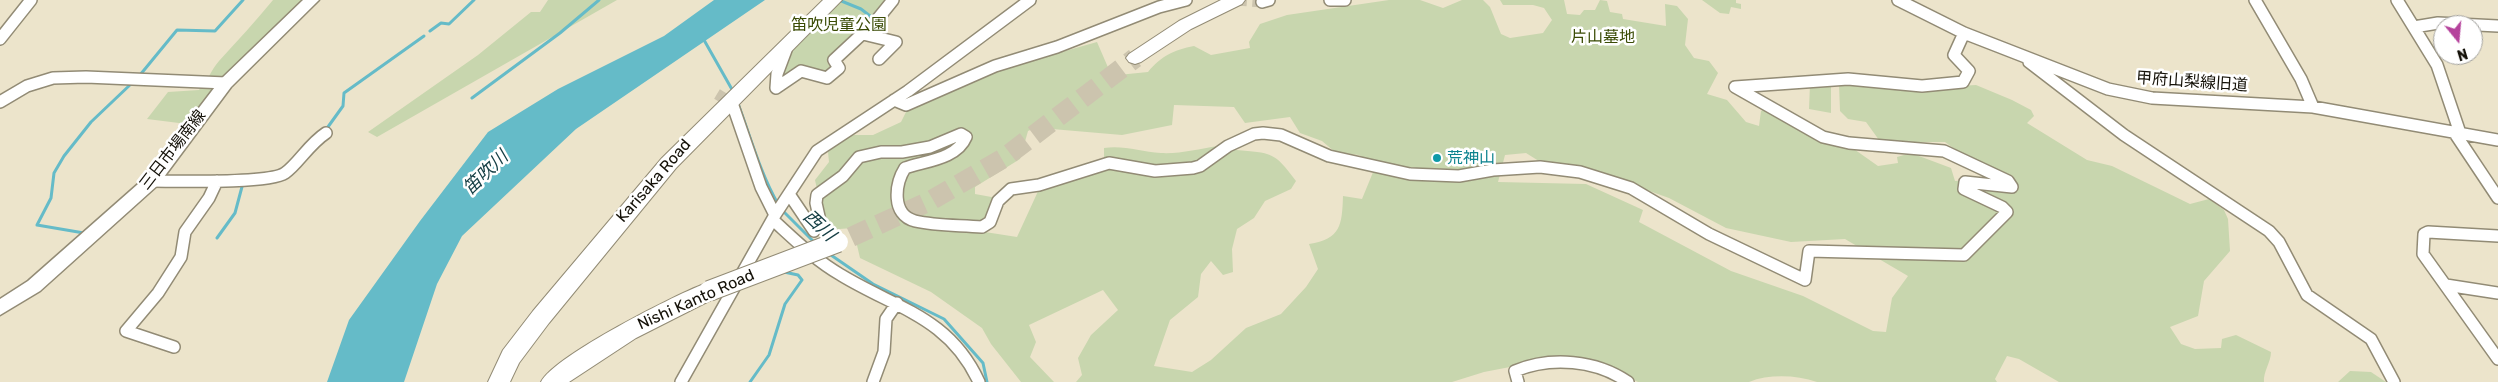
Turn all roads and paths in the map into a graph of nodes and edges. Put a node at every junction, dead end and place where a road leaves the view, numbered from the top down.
1 (31, 0) edge
2 (312, 0) edge
3 (833, 0) edge
4 (893, 0) edge
5 (1030, 0) edge
6 (1186, 0) edge
7 (1236, 0) edge
8 (1330, 0) edge
9 (1345, 0) edge
10 (1898, 0) edge
11 (2255, 0) edge
12 (2397, 0) edge
13 (2498, 26) edge
14 (2414, 27) junction
15 (1964, 33) junction
16 (863, 34) junction
17 (0, 39) edge
18 (780, 51) junction
19 (2022, 57) junction
20 (1135, 58) tunnel mouth
21 (879, 59) dead end
22 (226, 83) junction
23 (734, 100) junction
24 (894, 100) junction
25 (0, 102) edge
26 (2313, 107) junction
27 (2457, 132) junction
28 (326, 133) dead end
29 (2498, 140) edge
30 (152, 181) junction
31 (218, 181) junction
32 (788, 194) junction
33 (2498, 198) edge
34 (774, 218) junction
35 (2498, 236) edge
36 (851, 237) tunnel mouth
37 (2446, 285) junction
38 (2498, 293) edge
39 (897, 303) junction
40 (0, 308) edge
41 (174, 347) dead end
42 (511, 357) junction
43 (2498, 359) edge
44 (489, 382) edge
45 (499, 382) edge
46 (552, 382) edge
47 (680, 382) edge
48 (873, 382) edge
49 (979, 382) edge
50 (1518, 382) edge
51 (1628, 382) edge
52 (2394, 382) edge

1 - 17 street
2 - 22 main road, 三日市場南線
3 - 18 highway, Karisaka Road
4 - 16 street
5 - 24 street
6 - 24 street
7 - 20 highway
8 - 9 street
10 - 15 street, 甲府山梨線旧道
11 - 26 street
12 - 14 street
13 - 14 street
14 - 27 street
15 - 19 street, 甲府山梨線旧道
15 - 32 street
16 - 18 street
16 - 21 street
18 - 23 highway, Karisaka Road
19 - 26 street, 甲府山梨線旧道
19 - 52 street
22 - 25 street
22 - 30 main road, 三日市場南線
23 - 34 street
23 - 42 highway, Karisaka Road
24 - 32 street
26 - 27 street, 甲府山梨線旧道
27 - 29 street, 甲府山梨線旧道
27 - 33 street
28 - 31 street
30 - 31 street
30 - 40 main road, 三日市場南線
31 - 41 street
32 - 34 street
34 - 39 street
34 - 47 street
35 - 37 street
36 - 46 highway, Nishi Kanto Road, bridge
37 - 38 street
37 - 43 street
39 - 48 street
39 - 49 street
42 - 44 highway
42 - 45 highway, Karisaka Road
50 - 51 street

